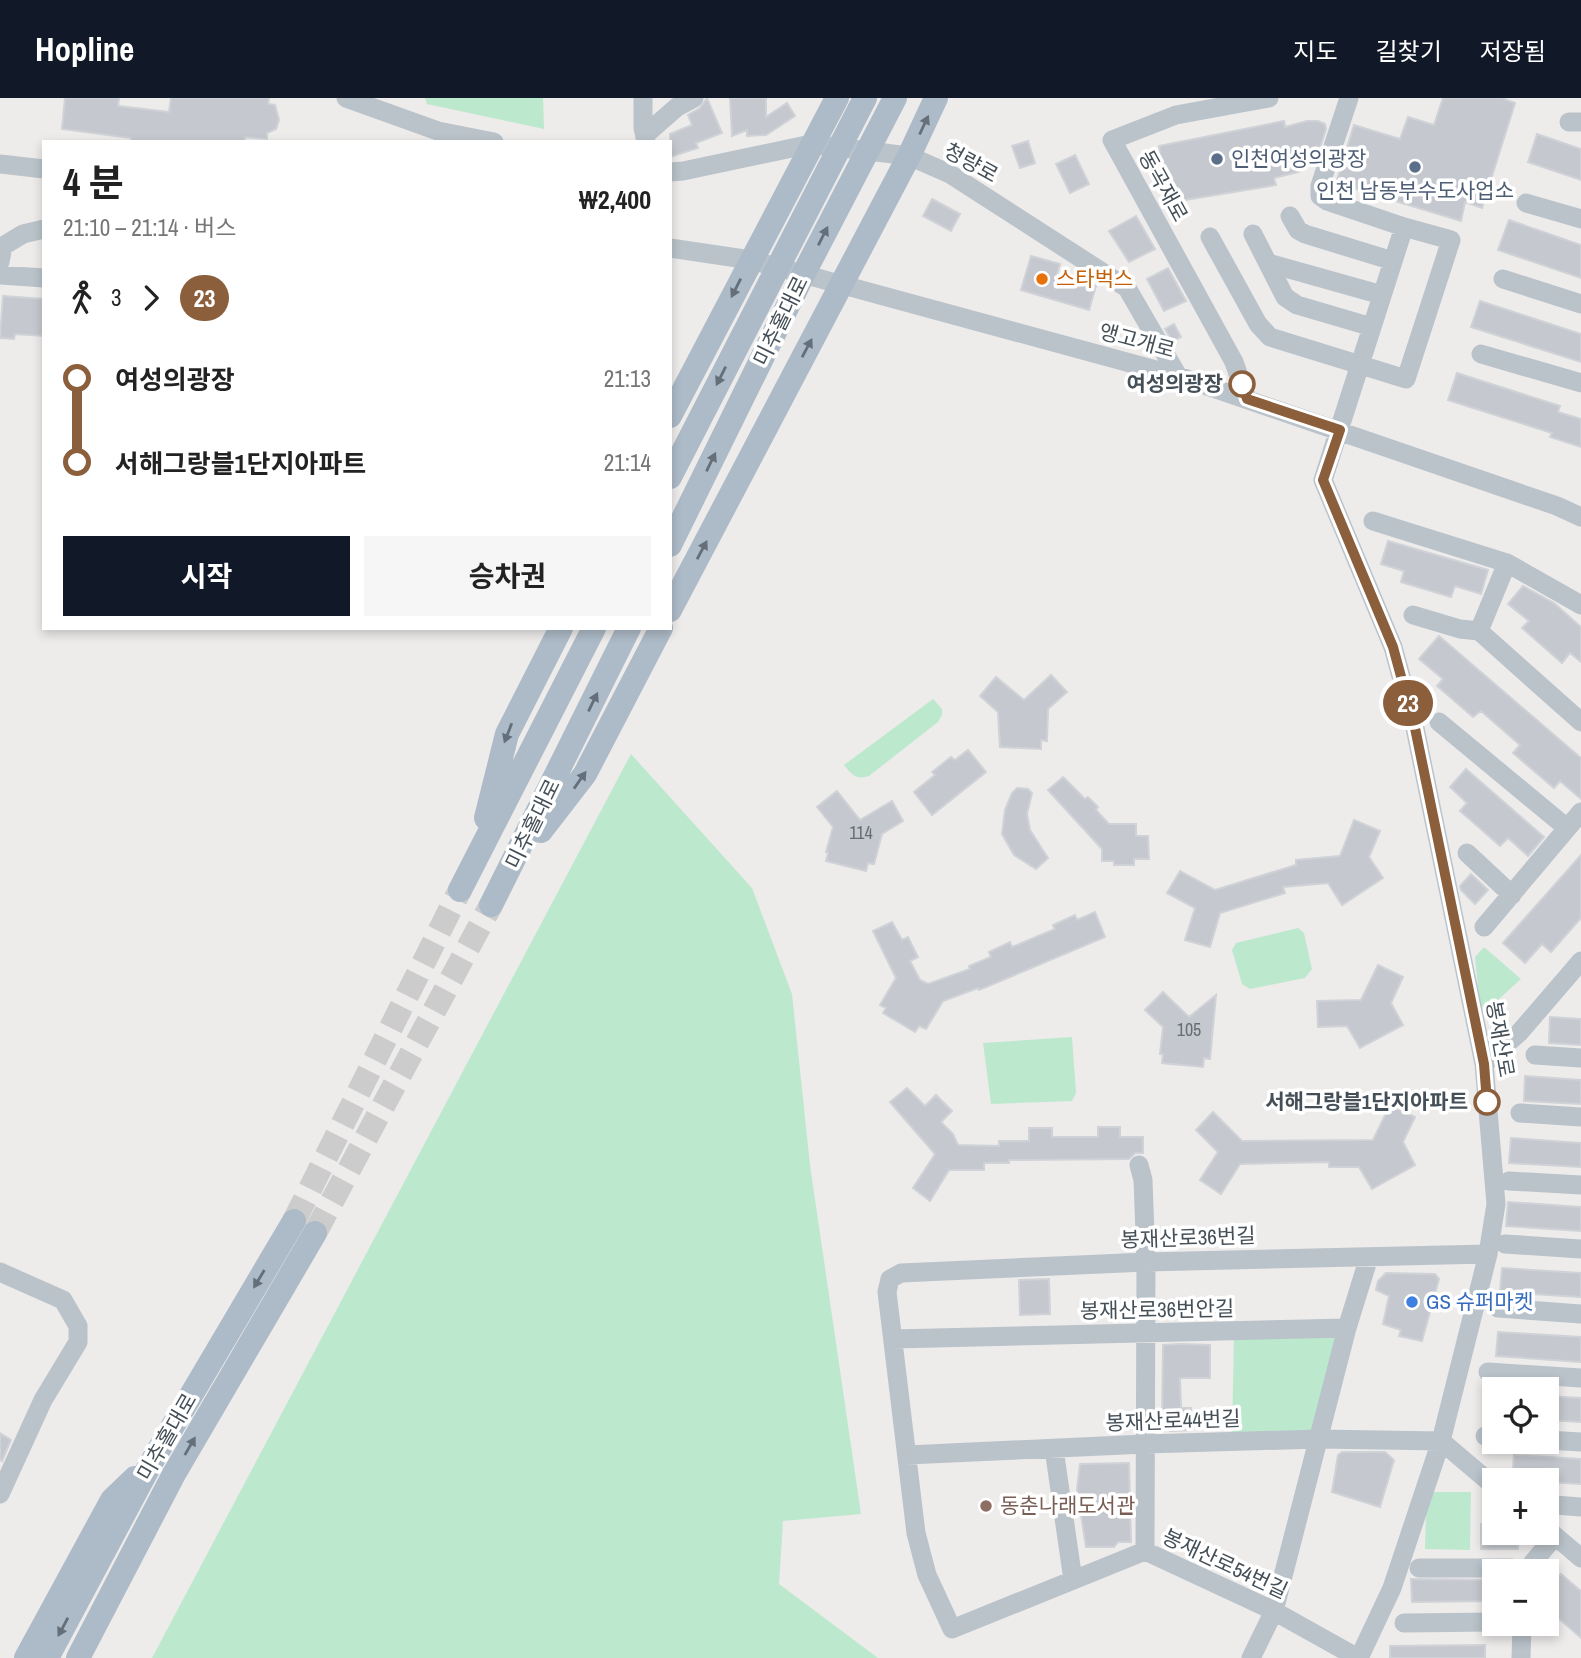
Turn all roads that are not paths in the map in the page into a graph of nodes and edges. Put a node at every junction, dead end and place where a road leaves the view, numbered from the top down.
1 (346, 98) edge
2 (643, 98) edge
3 (694, 98) edge
4 (837, 98) edge
5 (865, 98) edge
6 (895, 98) edge
7 (936, 98) edge
8 (1269, 98) edge
9 (1349, 98) edge
10 (645, 138) edge
11 (484, 140) edge
12 (811, 144) junction
13 (909, 156) junction
14 (0, 164) edge
15 (42, 169) edge
16 (672, 172) edge
17 (1526, 203) dead end
18 (1290, 216) dead end
19 (1581, 219) edge
20 (1404, 227) junction
21 (42, 229) edge
22 (1253, 234) dead end
23 (1210, 237) dead end
24 (672, 248) edge
25 (751, 260) junction
26 (1393, 261) junction
27 (0, 262) edge
28 (1268, 263) junction
29 (0, 275) edge
30 (42, 278) edge
31 (1503, 279) dead end
32 (841, 284) junction
33 (1382, 295) junction
34 (1581, 304) edge
35 (1372, 327) junction
36 (1481, 354) dead end
37 (1361, 364) junction
38 (1178, 376) junction
39 (1581, 383) edge
40 (1247, 399) junction
41 (672, 412) edge
42 (1340, 430) junction
43 (672, 473) edge
44 (1581, 517) edge
45 (1373, 521) dead end
46 (672, 541) edge
47 (1507, 563) junction
48 (1581, 605) edge
49 (672, 606) edge
50 (1413, 615) dead end
51 (560, 630) edge
52 (593, 630) edge
53 (628, 630) edge
54 (660, 630) edge
55 (1479, 631) junction
56 (1439, 722) dead end
57 (1581, 722) edge
58 (1581, 812) edge
59 (1567, 828) junction
60 (1467, 853) dead end
61 (476, 860) junction
62 (509, 873) junction
63 (460, 890) tunnel mouth
64 (1512, 895) junction
65 (491, 905) tunnel mouth
66 (1485, 927) dead end
67 (1581, 961) edge
68 (1535, 1055) dead end
69 (1581, 1058) edge
70 (1484, 1064) junction
71 (1520, 1114) dead end
72 (1581, 1117) edge
73 (1139, 1165) dead end
74 (1509, 1181) dead end
75 (1581, 1185) edge
76 (1497, 1249) junction
77 (1581, 1249) edge
78 (1369, 1256) junction
79 (1146, 1262) junction
80 (0, 1272) edge
81 (1498, 1308) dead end
82 (1581, 1314) edge
83 (1347, 1328) junction
84 (1146, 1333) junction
85 (893, 1339) junction
86 (1488, 1372) dead end
87 (1581, 1378) edge
88 (1318, 1439) junction
89 (1441, 1441) junction
90 (1559, 1441) edge
91 (1581, 1442) edge
92 (1145, 1444) junction
93 (1054, 1449) junction
94 (907, 1455) junction
95 (151, 1463) junction
96 (174, 1474) junction
97 (1482, 1476) edge
98 (0, 1494) edge
99 (1559, 1505) edge
100 (1581, 1507) edge
101 (1559, 1540) edge
102 (1145, 1551) junction
103 (1581, 1558) edge
104 (1419, 1568) dead end
105 (1482, 1568) edge
106 (1073, 1580) junction
107 (1274, 1611) junction
108 (1482, 1622) edge
109 (1404, 1623) dead end
110 (1522, 1636) edge
111 (26, 1658) edge
112 (47, 1658) edge
113 (78, 1658) edge
114 (94, 1658) edge
115 (1251, 1658) edge
116 (1358, 1658) edge
117 (1521, 1658) edge

1 - 11 street
2 - 10 street
3 - 10 street
4 - 12 main road
5 -> 43 main road, 미추홀대로, bridge
46 -> 6 main road, 미추홀대로, bridge
13 -> 7 main road
8 - 40 street, 동곡재로
9 - 20 street
12 - 13 street, 청량로
12 - 16 street, 청량로
12 - 25 main road
13 - 32 main road
13 - 38 street, 청량로
14 - 15 street
17 - 19 street
18 - 26 street
20 - 26 street, 봉재산로
20 - 37 street
21 - 27 street
22 - 28 street
23 - 37 street
24 - 25 street, 앵고개로
25 - 32 street, 앵고개로
25 -> 41 main road
26 - 33 street, 봉재산로
28 - 33 street
28 - 35 street
29 - 30 street
31 - 34 street
32 - 38 street, 앵고개로
49 -> 32 main road
33 - 35 street, 봉재산로
35 - 37 street, 봉재산로
36 - 39 street
37 - 42 street, 봉재산로
38 - 40 street, 앵고개로
40 - 42 street, 앵고개로
42 - 44 street, 앵고개로
42 - 70 street, 봉재산로
45 - 47 street
47 - 48 street
47 - 55 street
50 - 55 street
51 -> 61 main road
52 - 61 main road, 미추홀대로
62 -> 53 main road, 미추홀대로
62 -> 54 main road
55 - 57 street
56 - 59 street
58 - 59 street
59 - 64 street
60 - 64 street
61 - 63 main road, 미추홀대로
62 - 65 main road, 미추홀대로
64 - 66 street
67 - 70 street
68 - 69 street
70 - 76 street, 봉재산로
71 - 72 street
73 - 79 street
74 - 75 street
76 - 77 street, 봉재산로36번길
76 - 78 street, 봉재산로36번길
76 - 89 street, 봉재산로
78 - 79 street, 봉재산로36번길
78 - 83 street
79 - 84 street
79 - 85 street, 봉재산로36번길
80 - 98 street
81 - 82 street
83 - 84 street, 봉재산로36번안길
83 - 88 street
84 - 85 street, 봉재산로36번안길
84 - 92 street
85 - 94 street
86 - 87 street
88 - 89 street, 봉재산로44번길
88 - 92 street, 봉재산로44번길
88 - 107 street
89 - 97 street
89 - 116 street, 봉재산로
90 - 91 street
92 - 93 street, 봉재산로44번길
92 - 102 street
93 - 94 street, 봉재산로44번길
93 - 106 street
94 - 106 street, 봉재산로54번길
96 -> 95 main road, 미추홀대로
95 - 111 main road
95 -> 112 main road, 미추홀대로
96 - 113 main road, 미추홀대로
96 - 114 main road
99 - 100 street
101 - 103 street
102 - 106 street, 봉재산로54번길
102 - 107 street, 봉재산로54번길
104 - 105 street
107 - 115 street
107 - 116 street, 봉재산로54번길
108 - 109 street
110 - 117 street

